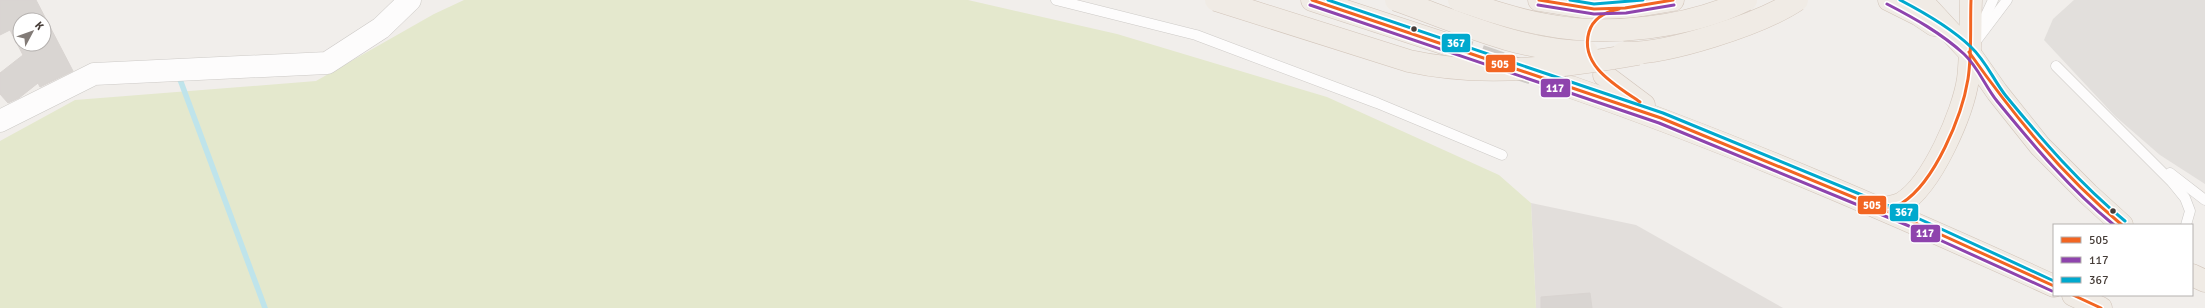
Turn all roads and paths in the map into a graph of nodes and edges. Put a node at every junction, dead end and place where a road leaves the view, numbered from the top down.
1 (410, 0) edge
2 (1056, 0) edge
3 (1216, 0) edge
4 (1312, 0) edge
5 (1396, 0) edge
6 (1459, 0) edge
7 (1539, 0) edge
8 (1673, 0) edge
9 (1746, 0) edge
10 (1797, 0) edge
11 (1889, 0) edge
12 (1921, 0) edge
13 (1971, 0) edge
14 (1993, 0) edge
15 (2007, 0) edge
16 (1594, 10) edge
17 (1449, 44) tunnel mouth
18 (1969, 52) junction
19 (1638, 54) junction
20 (2056, 66) dead end
21 (1604, 76) dead end
22 (1571, 87) tunnel mouth
23 (1660, 118) junction
24 (0, 121) edge
25 (2122, 132) junction
26 (1502, 155) dead end
27 (2205, 200) edge
28 (1882, 209) junction
29 (2121, 224) edge
30 (2186, 224) edge
31 (2193, 275) edge
32 (2205, 281) edge
33 (2053, 286) edge
34 (2075, 296) edge
35 (2101, 308) edge

1 - 24 street
2 - 26 lane
3 - 19 main road, bridge
4 - 17 main road
5 - 19 main road, bridge
6 - 9 main road, bridge
7 - 16 main road
8 - 16 main road
10 - 19 main road, bridge
11 - 18 main road
12 - 18 main road
13 - 18 main road
14 - 18 lane
15 - 18 lane
18 - 28 main road
18 - 29 main road
20 - 25 lane
21 - 23 main road
22 - 23 main road
23 - 28 main road
25 - 27 lane
25 - 30 lane
28 - 33 main road
31 - 32 main road
34 - 35 main road

